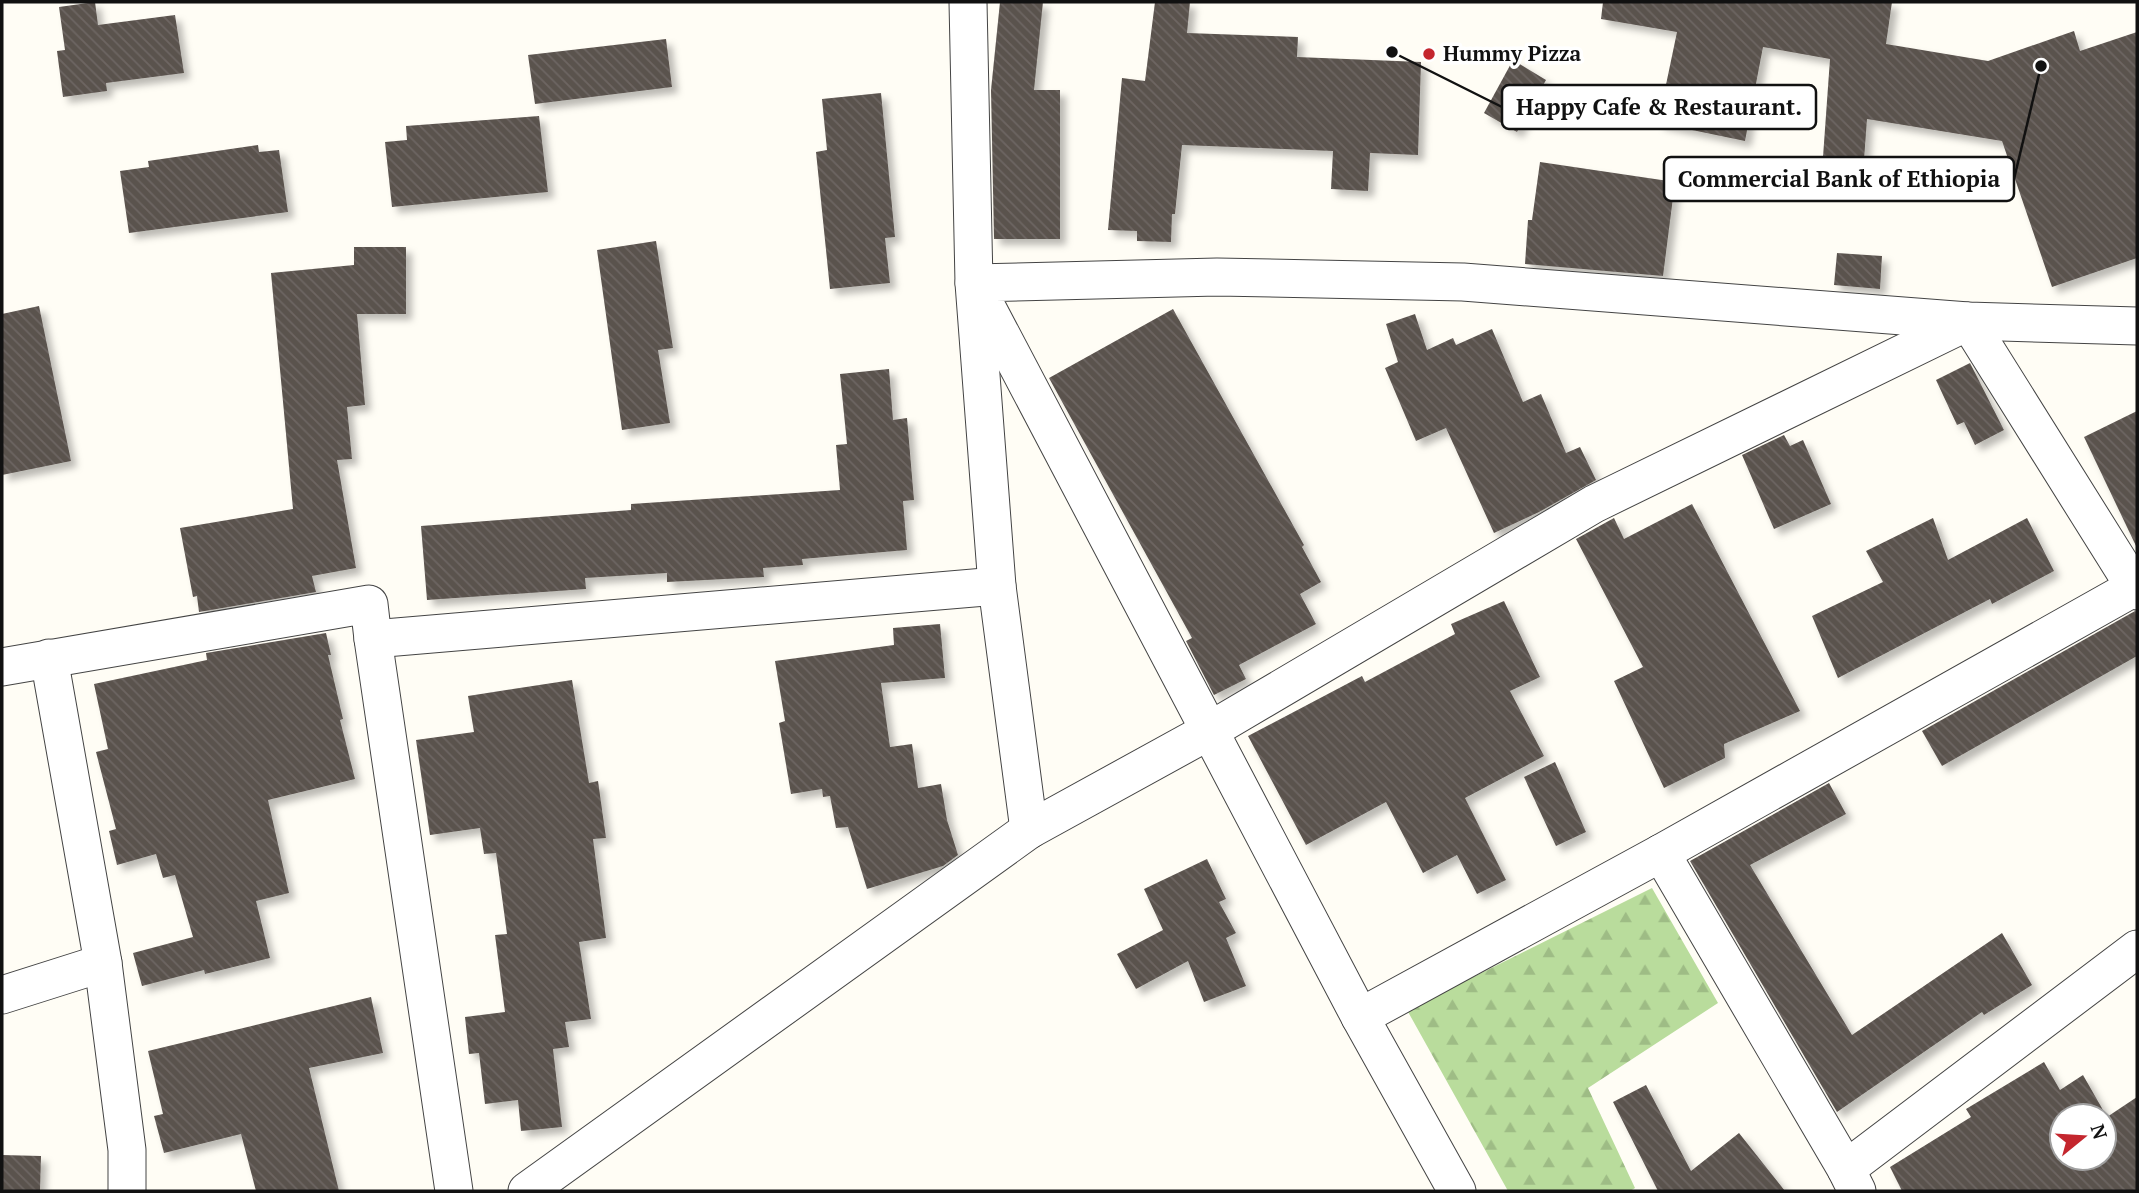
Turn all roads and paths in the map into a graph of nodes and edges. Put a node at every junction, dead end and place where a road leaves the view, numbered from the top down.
1 (968, 2) edge
2 (974, 283) junction
3 (1968, 321) junction
4 (2137, 326) edge
5 (997, 586) junction
6 (2136, 589) edge
7 (373, 639) junction
8 (49, 658) junction
9 (2, 667) edge
10 (1209, 731) junction
11 (1029, 830) junction
12 (1661, 853) junction
13 (2137, 949) edge
14 (103, 963) junction
15 (2, 995) edge
16 (1360, 1017) junction
17 (1851, 1180) edge
18 (127, 1191) edge
19 (454, 1191) edge
20 (527, 1191) edge
21 (1457, 1191) edge

1 - 2 street
2 - 3 street
2 - 5 street
2 - 10 street
3 - 4 street
3 - 6 street
3 - 10 street
5 - 7 street
5 - 11 street
6 - 12 street
7 - 8 street
7 - 19 street
8 - 9 street
8 - 14 street
10 - 11 street
10 - 16 street
11 - 20 street
12 - 16 street
12 - 17 street
13 - 17 street
14 - 15 street
14 - 18 street
16 - 21 street

